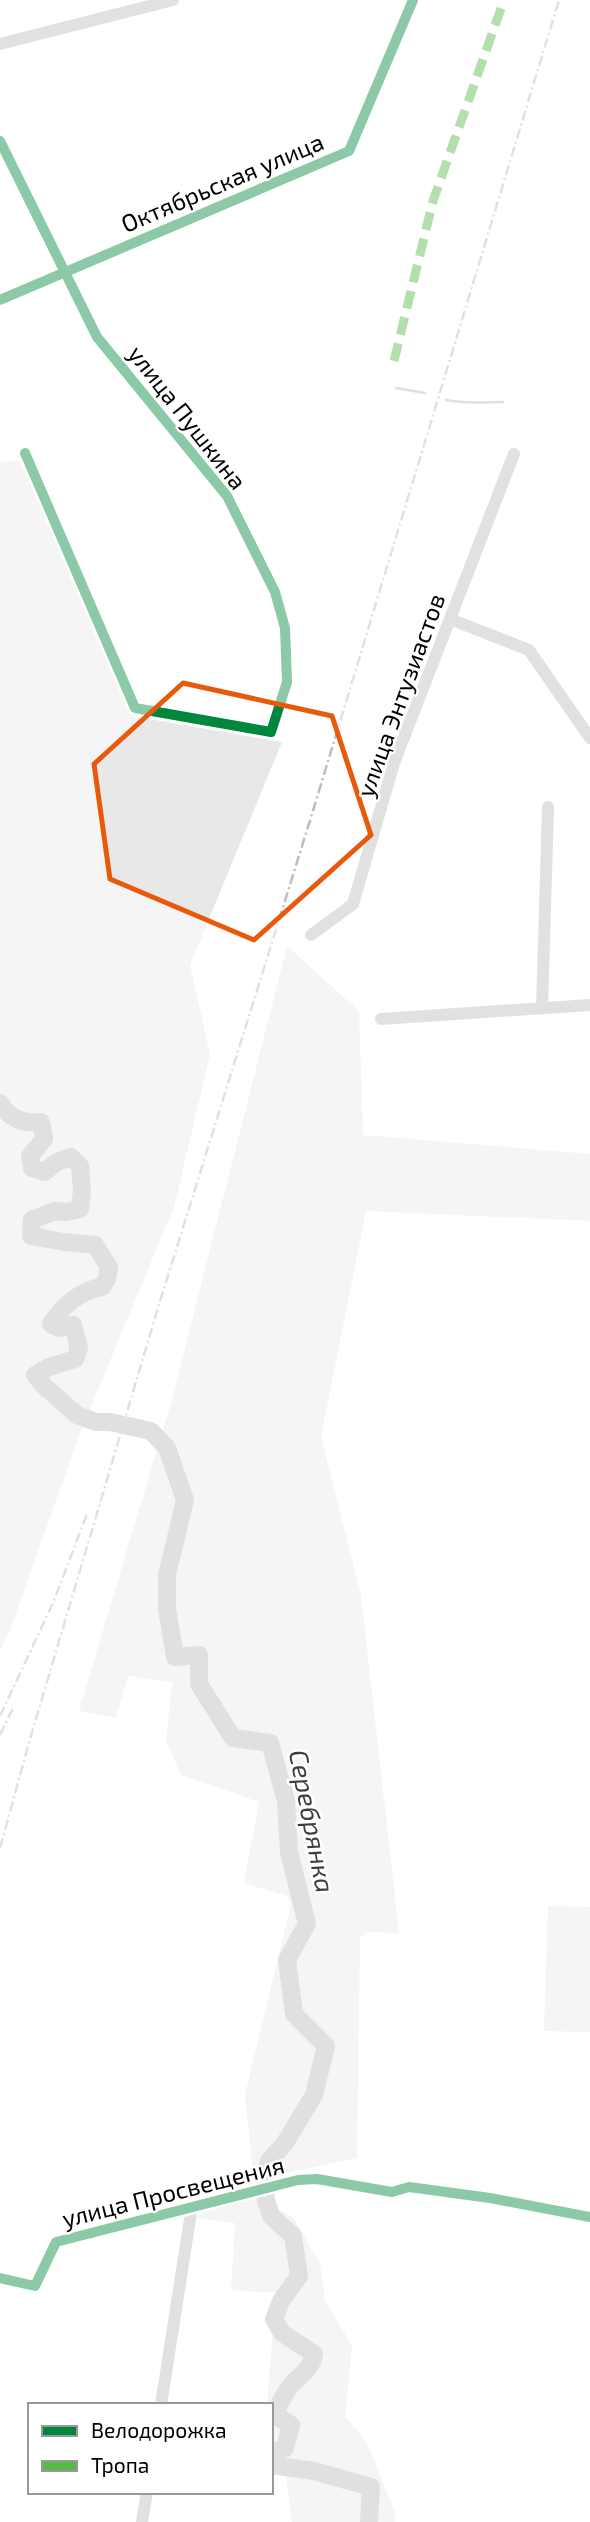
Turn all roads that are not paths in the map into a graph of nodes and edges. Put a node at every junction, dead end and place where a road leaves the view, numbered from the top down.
1 (173, 0) edge
2 (413, 0) edge
3 (0, 44) edge
4 (0, 141) edge
5 (67, 272) junction
6 (0, 300) edge
7 (26, 453) dead end
8 (514, 454) dead end
9 (450, 619) junction
10 (590, 738) edge
11 (548, 807) dead end
12 (311, 935) dead end
13 (590, 1005) edge
14 (542, 1009) junction
15 (381, 1019) dead end
16 (192, 2206) junction
17 (590, 2217) edge
18 (0, 2278) edge
19 (161, 2403) edge
20 (147, 2494) edge
21 (142, 2522) edge

1 - 3 street
2 - 5 street, Октябрьская улица
4 - 5 street, улица Пушкина
5 - 6 street, Октябрьская улица
5 - 7 street, улица Пушкина
8 - 9 street, улица Энтузиастов
9 - 10 street
9 - 12 street, улица Энтузиастов
11 - 14 street
13 - 14 street
14 - 15 street
16 - 17 street, улица Просвещения
16 - 18 street, улица Просвещения
16 - 19 street
20 - 21 street

